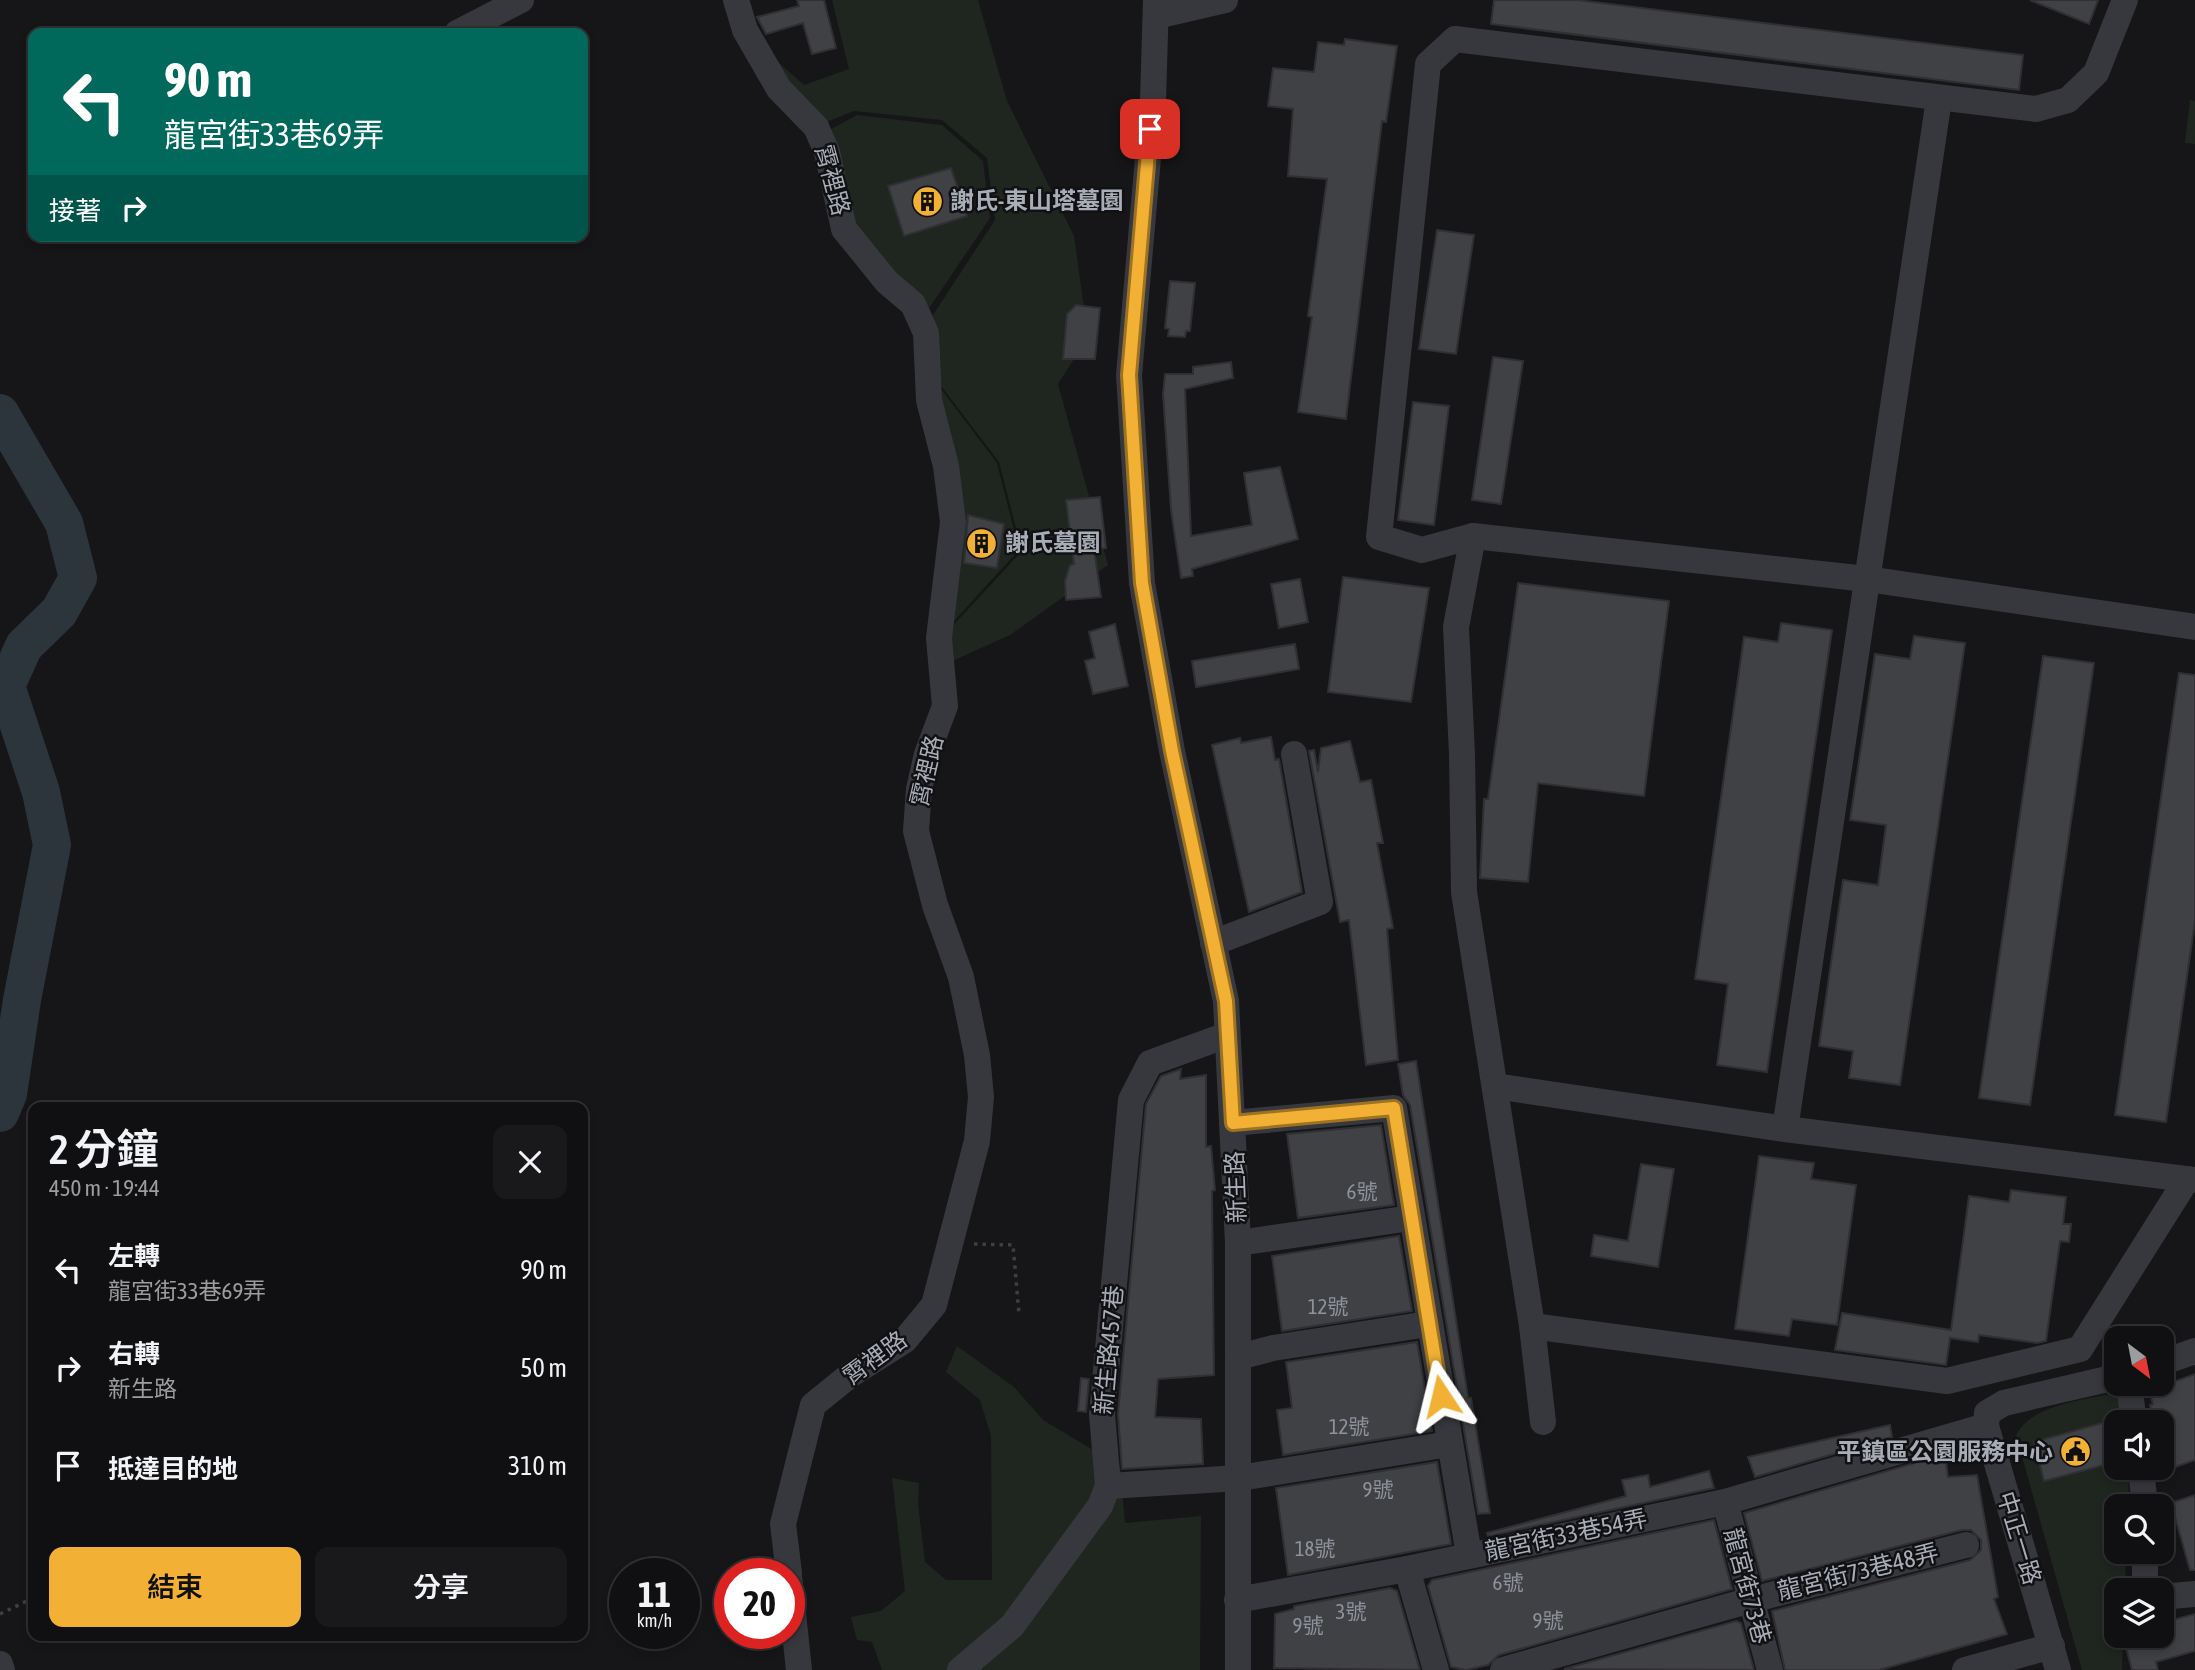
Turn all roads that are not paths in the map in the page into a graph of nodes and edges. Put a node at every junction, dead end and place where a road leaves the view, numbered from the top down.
1 (521, 0) edge
2 (736, 0) edge
3 (1225, 0) edge
4 (2125, 0) edge
5 (1156, 8) edge
6 (467, 28) edge
7 (1939, 99) junction
8 (1473, 536) junction
9 (1867, 579) junction
10 (2195, 627) edge
11 (1294, 754) dead end
12 (1213, 943) junction
13 (1227, 1035) junction
14 (1495, 1086) junction
15 (1233, 1123) junction
16 (1785, 1129) junction
17 (2191, 1180) edge
18 (1411, 1217) junction
19 (1238, 1243) junction
20 (1428, 1324) junction
21 (1532, 1326) junction
22 (2195, 1351) edge
23 (1239, 1357) junction
24 (2174, 1358) edge
25 (2104, 1380) edge
26 (1543, 1422) dead end
27 (1986, 1426) junction
28 (1449, 1444) junction
29 (1240, 1478) junction
30 (1108, 1486) junction
31 (1724, 1502) junction
32 (1966, 1545) dead end
33 (1469, 1555) junction
34 (787, 1558) edge
35 (1407, 1569) junction
36 (2195, 1594) edge
37 (2174, 1596) edge
38 (1237, 1600) junction
39 (1751, 1600) junction
40 (797, 1649) edge
41 (2055, 1658) edge
42 (0, 1664) edge
43 (2, 1670) edge
44 (799, 1670) edge
45 (960, 1670) edge
46 (1238, 1670) edge
47 (1436, 1670) edge
48 (1503, 1670) edge
49 (1770, 1670) edge
50 (1965, 1670) edge

1 - 6 street
2 - 34 street, 霄裡路
3 - 5 street
4 - 7 street
5 - 12 street, 新生路
7 - 8 street
7 - 9 street
8 - 9 street
8 - 14 street
9 - 10 street
9 - 16 street
11 - 12 street
12 - 13 street, 新生路
13 - 15 street, 新生路
13 - 30 street, 新生路457巷
14 - 16 street
14 - 21 street
15 - 18 street
15 - 19 street, 新生路
16 - 17 street
17 - 21 street
18 - 19 street
18 - 20 street
19 - 23 street, 新生路
20 - 23 street
20 - 28 street
21 - 26 street
22 - 24 street
23 - 29 street, 新生路
25 - 27 street
27 - 31 street, 龍宮街33巷54弄
27 - 41 street, 中正一路
28 - 29 street
28 - 33 street
29 - 30 street
29 - 38 street, 新生路
30 - 45 street
31 - 33 street, 龍宮街33巷54弄
31 - 39 street, 龍宮街73巷
32 - 39 street, 龍宮街73巷48弄
33 - 35 street, 龍宮街33巷54弄
35 - 38 street, 龍宮街33巷54弄
35 - 47 street
36 - 37 street
38 - 46 street, 新生路
39 - 48 street, 龍宮街73巷48弄
39 - 49 street, 龍宮街73巷
40 - 44 street, 霄裡路
41 - 50 street
42 - 43 street

